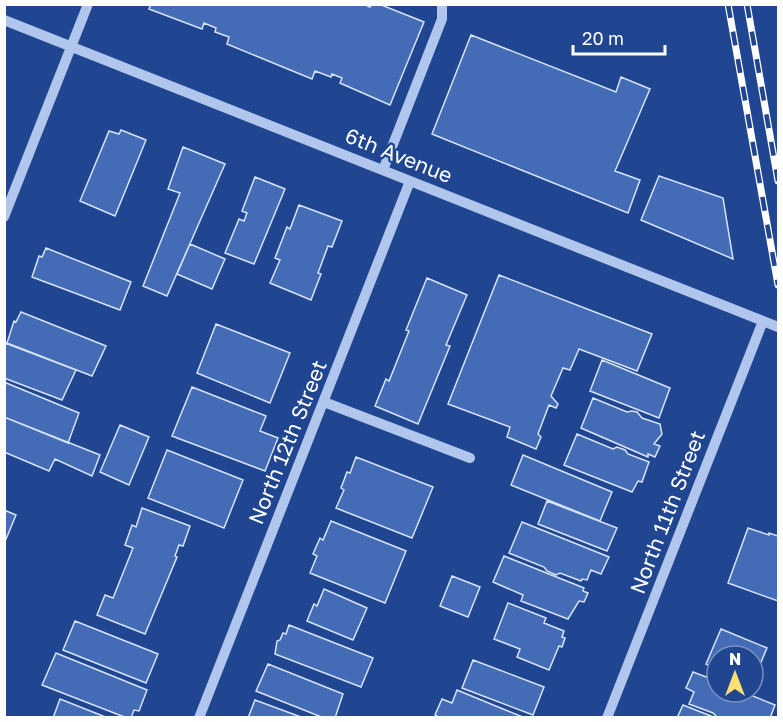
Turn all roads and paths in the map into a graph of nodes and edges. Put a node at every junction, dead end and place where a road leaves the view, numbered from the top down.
1 (88, 4) edge
2 (442, 4) edge
3 (4, 20) edge
4 (71, 47) junction
5 (383, 170) junction
6 (410, 181) junction
7 (4, 218) edge
8 (770, 323) edge
9 (324, 402) junction
10 (470, 458) dead end
11 (199, 717) edge
12 (607, 717) edge

1 - 4 street
2 - 5 street
3 - 4 street, 6th Avenue
4 - 5 street, 6th Avenue
4 - 7 street
5 - 6 street, 6th Avenue
6 - 8 street, 6th Avenue
6 - 9 street, North 12th Street
8 - 12 street, North 11th Street
9 - 10 street
9 - 11 street, North 12th Street

